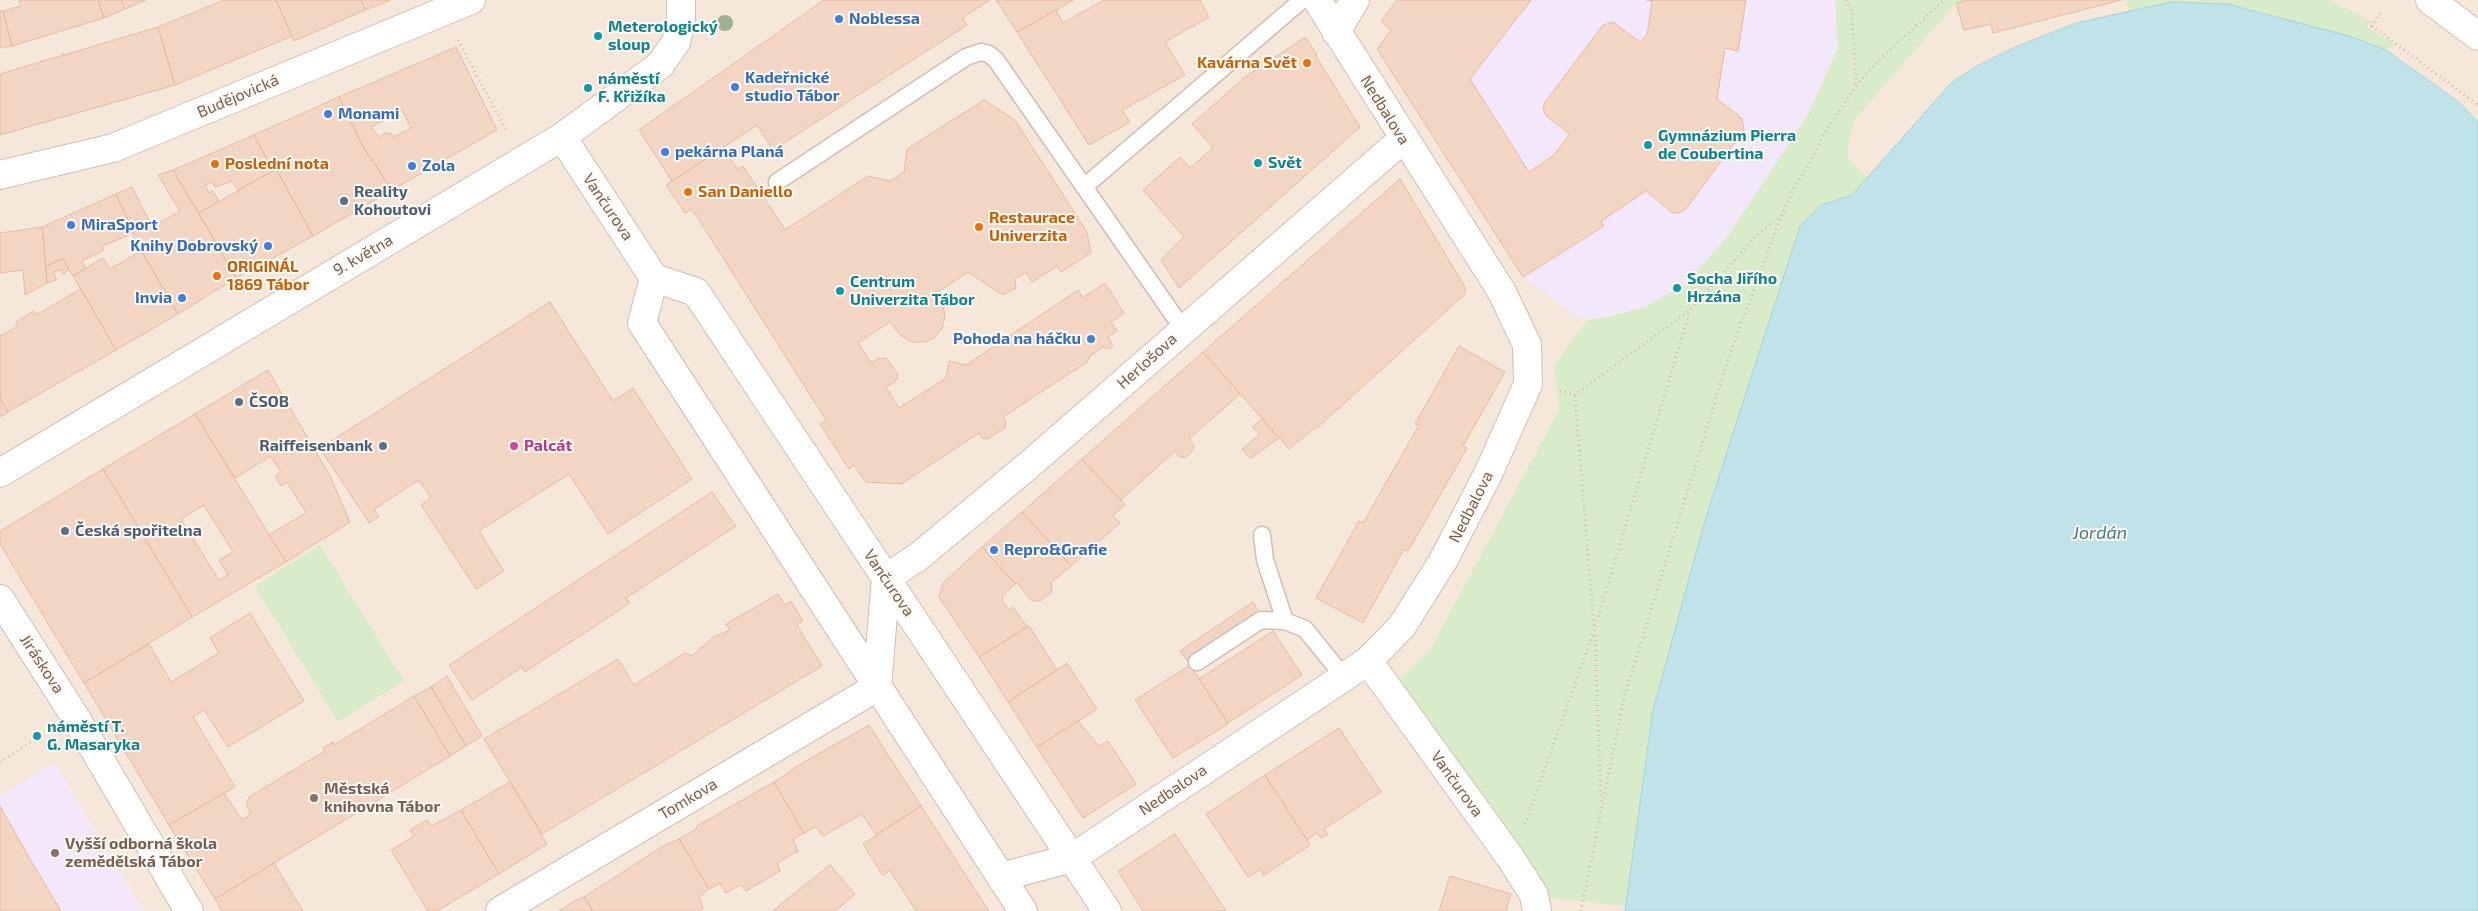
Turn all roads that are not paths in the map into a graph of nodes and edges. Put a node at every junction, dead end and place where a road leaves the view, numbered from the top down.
1 (470, 0) edge
2 (681, 0) edge
3 (1302, 0) edge
4 (1317, 0) edge
5 (1355, 0) edge
6 (2430, 0) edge
7 (1336, 32) junction
8 (2478, 36) edge
9 (562, 137) junction
10 (1403, 139) junction
11 (0, 175) edge
12 (777, 182) dead end
13 (1084, 187) junction
14 (654, 278) junction
15 (1183, 329) junction
16 (0, 473) edge
17 (1262, 534) dead end
18 (886, 578) junction
19 (0, 599) edge
20 (1285, 621) junction
21 (1368, 660) junction
22 (1197, 662) dead end
23 (1344, 677) junction
24 (877, 686) junction
25 (1072, 858) junction
26 (1001, 877) junction
27 (189, 911) edge
28 (500, 911) edge
29 (1023, 911) edge
30 (1107, 911) edge
31 (1537, 911) edge

1 - 11 street, Budějovická
2 - 9 street, 9. května
3 - 13 lane
4 - 7 street
5 - 7 street
6 - 8 street
7 - 10 street, Nedbalova
9 - 14 street, Vančurova
9 - 16 street, 9. května
10 - 15 street, Herlošova
10 - 21 street, Nedbalova
12 - 13 lane
13 - 15 lane
14 - 18 street, Vančurova
14 - 24 street
15 - 18 street, Herlošova
17 - 20 lane
18 - 24 street
18 - 25 street, Vančurova
19 - 27 street, Jiráskova
20 - 22 lane
20 - 23 lane
21 - 23 street, Nedbalova
21 - 31 street, Vančurova
23 - 25 street, Nedbalova
24 - 26 street
24 - 28 street, Tomkova
25 - 26 street, Nedbalova
25 - 30 street, Vančurova
26 - 29 street

